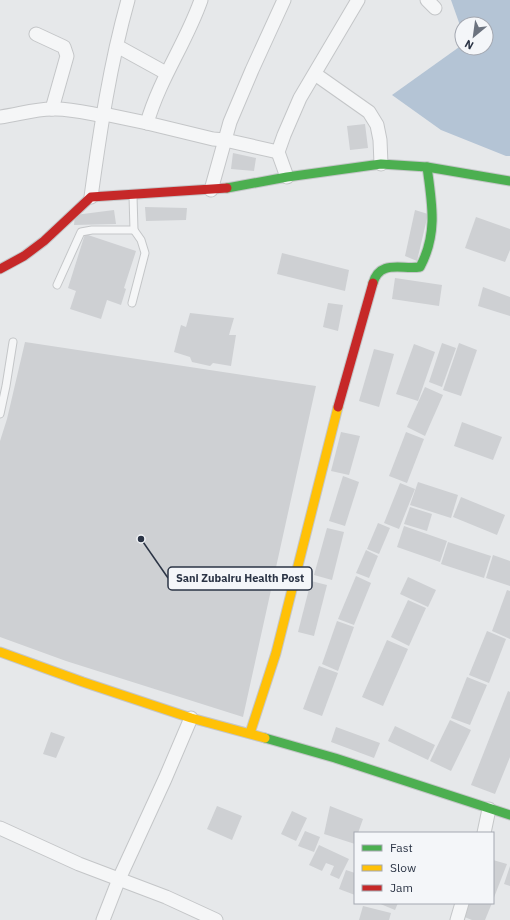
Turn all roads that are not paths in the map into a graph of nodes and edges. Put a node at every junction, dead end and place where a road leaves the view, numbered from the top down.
1 (128, 0) edge
2 (201, 0) edge
3 (284, 0) edge
4 (358, 0) edge
5 (36, 34) dead end
6 (117, 46) junction
7 (166, 73) junction
8 (315, 74) junction
9 (52, 109) junction
10 (104, 115) junction
11 (0, 117) edge
12 (147, 123) junction
13 (224, 140) junction
14 (278, 152) junction
15 (381, 164) junction
16 (426, 167) junction
17 (287, 177) junction
18 (510, 181) edge
19 (211, 190) junction
20 (133, 194) junction
21 (91, 197) junction
22 (134, 230) junction
23 (0, 269) edge
24 (57, 285) dead end
25 (132, 304) dead end
26 (13, 342) dead end
27 (0, 414) edge
28 (0, 652) edge
29 (191, 718) junction
30 (250, 733) junction
31 (489, 809) junction
32 (510, 815) edge
33 (0, 828) edge
34 (484, 832) edge
35 (119, 879) junction
36 (462, 904) edge
37 (103, 920) edge
38 (216, 920) edge
39 (457, 920) edge

1 - 6 street
2 - 7 street
3 - 13 street
4 - 8 street
5 - 9 street
6 - 7 street
6 - 10 street
7 - 12 street
8 - 14 street
8 - 15 street
9 - 10 street
9 - 11 street
10 - 12 street
10 - 21 street
12 - 13 street
13 - 14 street
13 - 19 street
14 - 17 street
15 - 16 street
15 - 17 street
16 - 18 street
16 - 30 street
17 - 19 street
19 - 20 street
20 - 21 street
20 - 22 lane
21 - 23 street
22 - 24 lane
22 - 25 lane
26 - 27 lane
28 - 29 street
29 - 30 street
29 - 35 street
30 - 31 street
31 - 32 street
31 - 34 street
33 - 35 street
35 - 37 street
35 - 38 street
36 - 39 street

